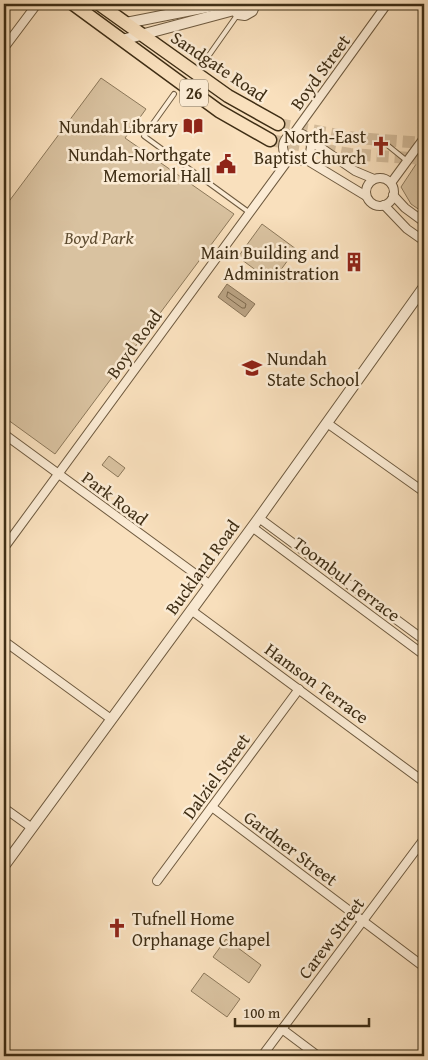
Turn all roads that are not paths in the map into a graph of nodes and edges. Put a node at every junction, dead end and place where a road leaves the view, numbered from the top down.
1 (37, 4) edge
2 (73, 4) edge
3 (99, 4) edge
4 (222, 4) edge
5 (255, 4) edge
6 (387, 4) edge
7 (200, 7) edge
8 (235, 9) edge
9 (126, 23) junction
10 (141, 34) junction
11 (122, 40) junction
12 (4, 48) edge
13 (206, 58) dead end
14 (174, 94) dead end
15 (278, 124) tunnel mouth
16 (294, 133) junction
17 (424, 138) edge
18 (270, 140) tunnel mouth
19 (311, 144) junction
20 (386, 144) dead end
21 (289, 159) junction
22 (305, 159) junction
23 (407, 161) junction
24 (374, 179) junction
25 (391, 183) junction
26 (393, 195) junction
27 (366, 196) junction
28 (384, 205) junction
29 (250, 213) junction
30 (424, 222) edge
31 (424, 241) edge
32 (424, 287) edge
33 (327, 422) junction
34 (4, 434) edge
35 (58, 474) junction
36 (424, 492) edge
37 (258, 518) junction
38 (252, 527) junction
39 (4, 548) edge
40 (209, 584) junction
41 (191, 610) junction
42 (424, 640) edge
43 (4, 641) edge
44 (424, 655) edge
45 (299, 689) junction
46 (111, 719) junction
47 (424, 782) edge
48 (212, 807) junction
49 (4, 808) edge
50 (32, 828) junction
51 (424, 839) edge
52 (4, 866) edge
53 (157, 881) dead end
54 (363, 920) junction
55 (424, 967) edge
56 (282, 1029) junction
57 (262, 1056) edge
58 (318, 1056) edge

1 - 12 street
2 - 11 highway, Sandgate Road / 26
3 - 9 highway, Sandgate Road / 26
4 - 7 street, Sandgate Road
5 - 8 street
6 - 16 street, Boyd Street
7 - 9 street, Sandgate Road
8 - 10 street, Sandgate Road
8 - 13 lane, Sandgate Road
9 - 10 highway, Sandgate Road / 26
10 - 11 street, Sandgate Road
10 - 15 highway, Sandgate Road / 26
11 - 18 highway, Sandgate Road / 26
14 - 29 lane
16 - 19 street
16 - 21 street
17 - 23 street
19 - 22 street
19 - 24 street
20 - 23 lane
21 - 22 street
21 - 29 street, Boyd Road
22 - 27 street
23 - 25 street
24 - 25 street
24 - 27 street
25 - 26 street
26 - 28 street
26 - 30 street
27 - 28 street
28 - 31 street
29 - 35 street, Boyd Road
32 - 33 street, Buckland Road
33 - 36 street
33 - 37 street, Buckland Road
34 - 35 street, Park Road
35 - 39 street, Boyd Road
35 - 40 street, Park Road
37 - 38 street, Buckland Road
37 - 42 street, Toombul Terrace
38 - 40 street, Buckland Road
38 - 44 street, Toombul Terrace
40 - 41 street, Buckland Road
41 - 45 street, Hamson Terrace
41 - 46 street, Buckland Road
43 - 46 street
45 - 47 street, Hamson Terrace
45 - 48 street, Dalziel Street
46 - 50 street, Buckland Road
48 - 53 street, Dalziel Street
48 - 54 street, Gardner Street
49 - 50 street
50 - 52 street, Buckland Road
51 - 54 street, Carew Street
54 - 55 street, Gardner Street
54 - 56 street, Carew Street
56 - 57 street, Carew Street
56 - 58 street

